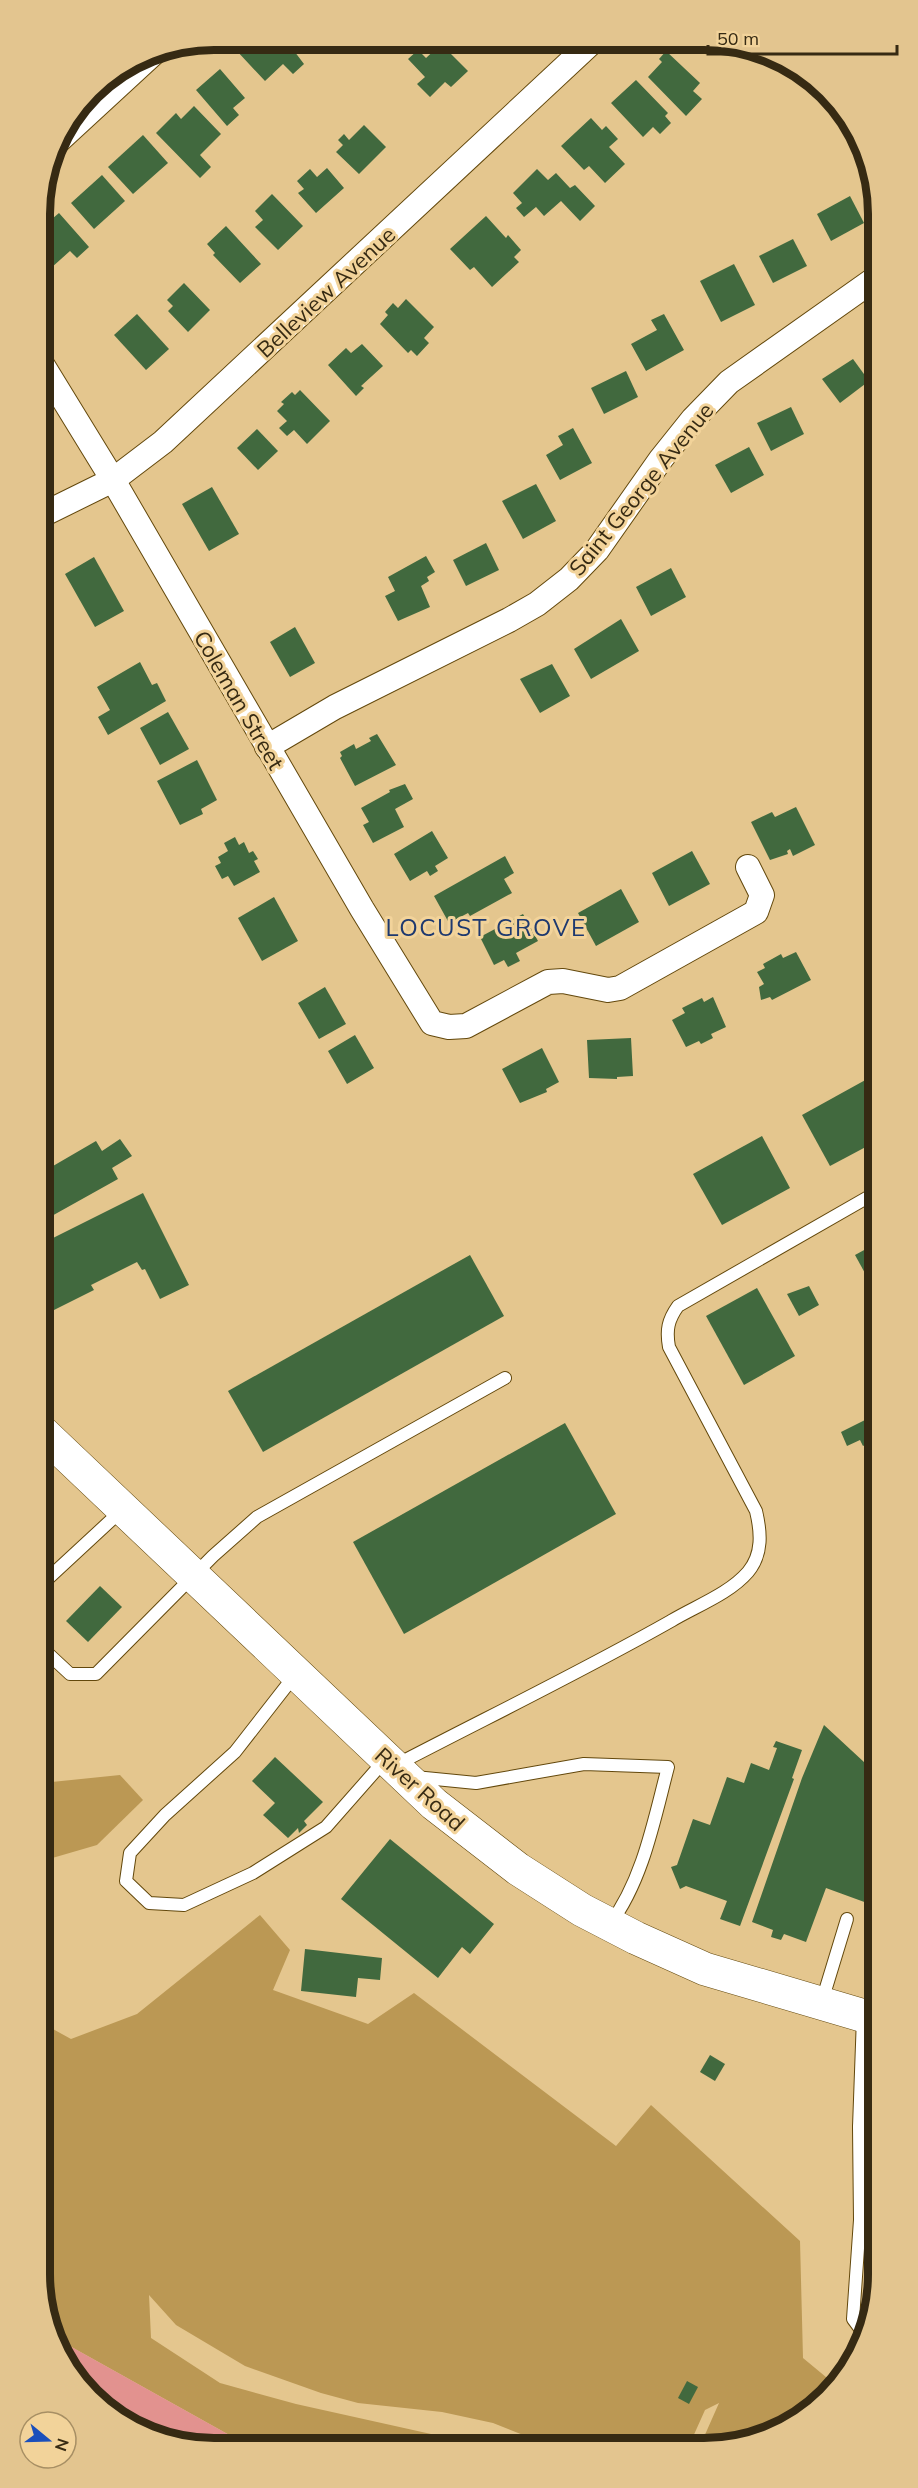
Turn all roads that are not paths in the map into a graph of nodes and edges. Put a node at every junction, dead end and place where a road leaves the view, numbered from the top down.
1 (584, 49) edge
2 (140, 67) edge
3 (75, 126) edge
4 (868, 284) edge
5 (50, 377) edge
6 (113, 480) junction
7 (50, 511) edge
8 (267, 747) junction
9 (747, 867) dead end
10 (868, 1197) edge
11 (505, 1378) dead end
12 (49, 1439) edge
13 (123, 1510) junction
14 (192, 1576) junction
15 (49, 1577) edge
16 (49, 1655) edge
17 (296, 1674) junction
18 (395, 1767) junction
19 (846, 1919) dead end
20 (610, 1925) junction
21 (822, 2002) junction
22 (868, 2017) edge
23 (868, 2045) edge
24 (859, 2127) junction
25 (868, 2131) edge
26 (860, 2220) junction
27 (868, 2222) edge
28 (859, 2327) edge

1 - 6 street, Belleview Avenue
2 - 3 street
4 - 8 street, Saint George Avenue
5 - 6 street, Coleman Street
6 - 7 street, Belleview Avenue
6 - 8 street, Coleman Street
8 - 9 street, Coleman Street
10 - 18 lane
11 - 14 lane
12 - 13 street, River Road
13 - 14 street, River Road
13 - 15 lane
14 - 16 lane
14 - 17 street, River Road
17 - 18 street, River Road
17 - 18 lane
18 - 20 street, River Road
18 - 20 lane
19 - 21 lane
20 - 21 street, River Road
21 - 22 street, River Road
23 - 24 lane
24 - 25 lane
24 - 26 lane
26 - 27 lane
26 - 28 lane

